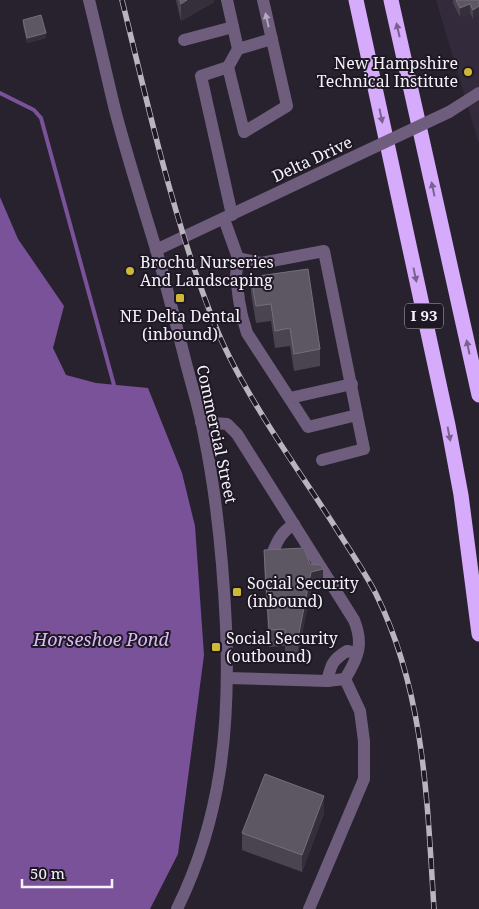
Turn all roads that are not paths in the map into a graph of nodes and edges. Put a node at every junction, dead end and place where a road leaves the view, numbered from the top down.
1 (89, 0) edge
2 (227, 0) edge
3 (263, 0) edge
4 (356, 0) edge
5 (392, 0) edge
6 (233, 27) junction
7 (272, 39) junction
8 (184, 40) dead end
9 (238, 50) junction
10 (228, 67) junction
11 (479, 94) edge
12 (228, 217) junction
13 (156, 250) junction
14 (238, 258) junction
15 (352, 384) junction
16 (479, 395) edge
17 (290, 398) junction
18 (357, 415) junction
19 (201, 422) junction
20 (322, 460) dead end
21 (294, 524) junction
22 (273, 552) edge
23 (479, 634) edge
24 (357, 653) junction
25 (228, 678) junction
26 (344, 679) junction
27 (328, 681) junction
28 (177, 909) edge
29 (309, 909) edge

1 - 13 street, Commercial Street
2 - 6 street
7 -> 3 street
4 -> 23 highway, I 93
16 -> 5 highway, I 93
6 - 8 street
6 - 9 street
7 - 9 street
7 - 10 street
9 - 10 street
10 - 12 street
11 - 12 street, Delta Drive, bridge
12 - 13 street, Delta Drive
12 - 14 street
13 - 19 street, Commercial Street
14 - 15 street
14 - 17 street
15 - 17 street
15 - 18 street
17 - 18 street
18 - 20 street
19 - 21 street
19 - 25 street, Commercial Street
21 - 22 street
21 - 24 street
24 - 26 street
24 - 27 street
25 - 27 street
25 - 28 street, Commercial Street
26 - 27 street
26 - 29 street

